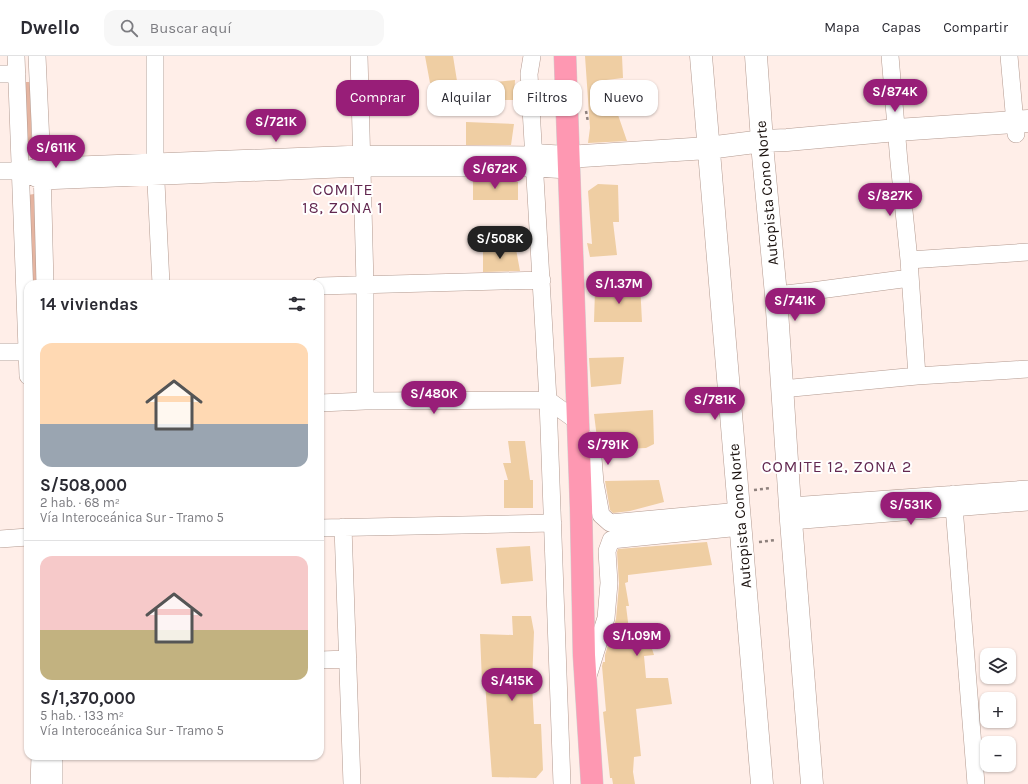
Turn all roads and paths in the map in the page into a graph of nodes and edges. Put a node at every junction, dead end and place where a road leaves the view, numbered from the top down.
1 (16, 56) edge
2 (37, 56) edge
3 (155, 56) edge
4 (359, 56) edge
5 (532, 56) edge
6 (565, 56) edge
7 (701, 56) edge
8 (756, 56) edge
9 (890, 56) edge
10 (1009, 56) edge
11 (8, 74) edge
12 (1022, 128) edge
13 (897, 137) junction
14 (763, 148) junction
15 (709, 155) junction
16 (361, 161) junction
17 (535, 161) junction
18 (568, 163) junction
19 (156, 170) junction
20 (0, 171) edge
21 (21, 171) junction
22 (42, 173) junction
23 (1028, 252) edge
24 (909, 260) junction
25 (910, 278) junction
26 (25, 280) edge
27 (45, 280) edge
28 (161, 280) edge
29 (542, 280) junction
30 (365, 284) junction
31 (324, 286) edge
32 (776, 295) junction
33 (0, 352) edge
34 (24, 352) edge
35 (1028, 369) edge
36 (918, 376) junction
37 (782, 389) junction
38 (548, 400) junction
39 (365, 401) junction
40 (324, 403) edge
41 (578, 426) junction
42 (1028, 489) edge
43 (954, 501) junction
44 (1028, 502) edge
45 (791, 513) junction
46 (740, 518) junction
47 (554, 523) junction
48 (343, 527) junction
49 (324, 528) edge
50 (24, 537) edge
51 (0, 539) edge
52 (348, 659) junction
53 (324, 660) edge
54 (586, 683) junction
55 (40, 760) edge
56 (54, 760) edge
57 (39, 784) edge
58 (54, 784) edge
59 (352, 784) edge
60 (557, 784) edge
61 (562, 784) edge
62 (592, 784) edge
63 (762, 784) edge
64 (812, 784) edge
65 (976, 784) edge

1 - 11 street
2 - 22 street
3 - 19 street
4 - 16 street
5 - 17 street
6 - 18 highway
7 - 15 main road, Autopista Cono Norte
8 - 14 main road, Autopista Cono Norte
9 - 13 street
10 - 12 street
11 - 21 street
12 - 13 main road
13 - 14 main road
13 - 24 street
14 - 15 main road
14 - 32 main road, Autopista Cono Norte
15 - 18 main road
15 - 46 main road, Autopista Cono Norte
16 - 17 street
16 - 19 street
16 - 30 street
17 - 18 main road
17 - 29 street
18 - 41 highway
19 - 22 street
19 - 28 street
20 - 21 street
21 - 22 street
21 - 26 street
22 - 27 street
23 - 24 street
24 - 25 street
25 - 32 street
25 - 36 street
29 - 30 street
29 - 38 street
30 - 31 street
30 - 39 street
32 - 37 main road, Autopista Cono Norte
33 - 34 street
35 - 36 street
36 - 37 street
37 - 45 main road, Autopista Cono Norte
38 - 39 street
38 - 41 street
38 - 47 street
39 - 40 street
41 - 46 street
41 - 54 highway
42 - 43 street
43 - 44 street
43 - 45 street
43 - 65 street
45 - 46 path
45 - 46 path
45 - 64 main road, Autopista Cono Norte
46 - 54 street
46 - 63 main road, Autopista Cono Norte
47 - 48 street
47 - 61 street
48 - 49 street
48 - 52 street
50 - 51 street
52 - 53 street
52 - 59 street
54 - 62 highway
55 - 57 street
56 - 58 street
60 - 61 street

